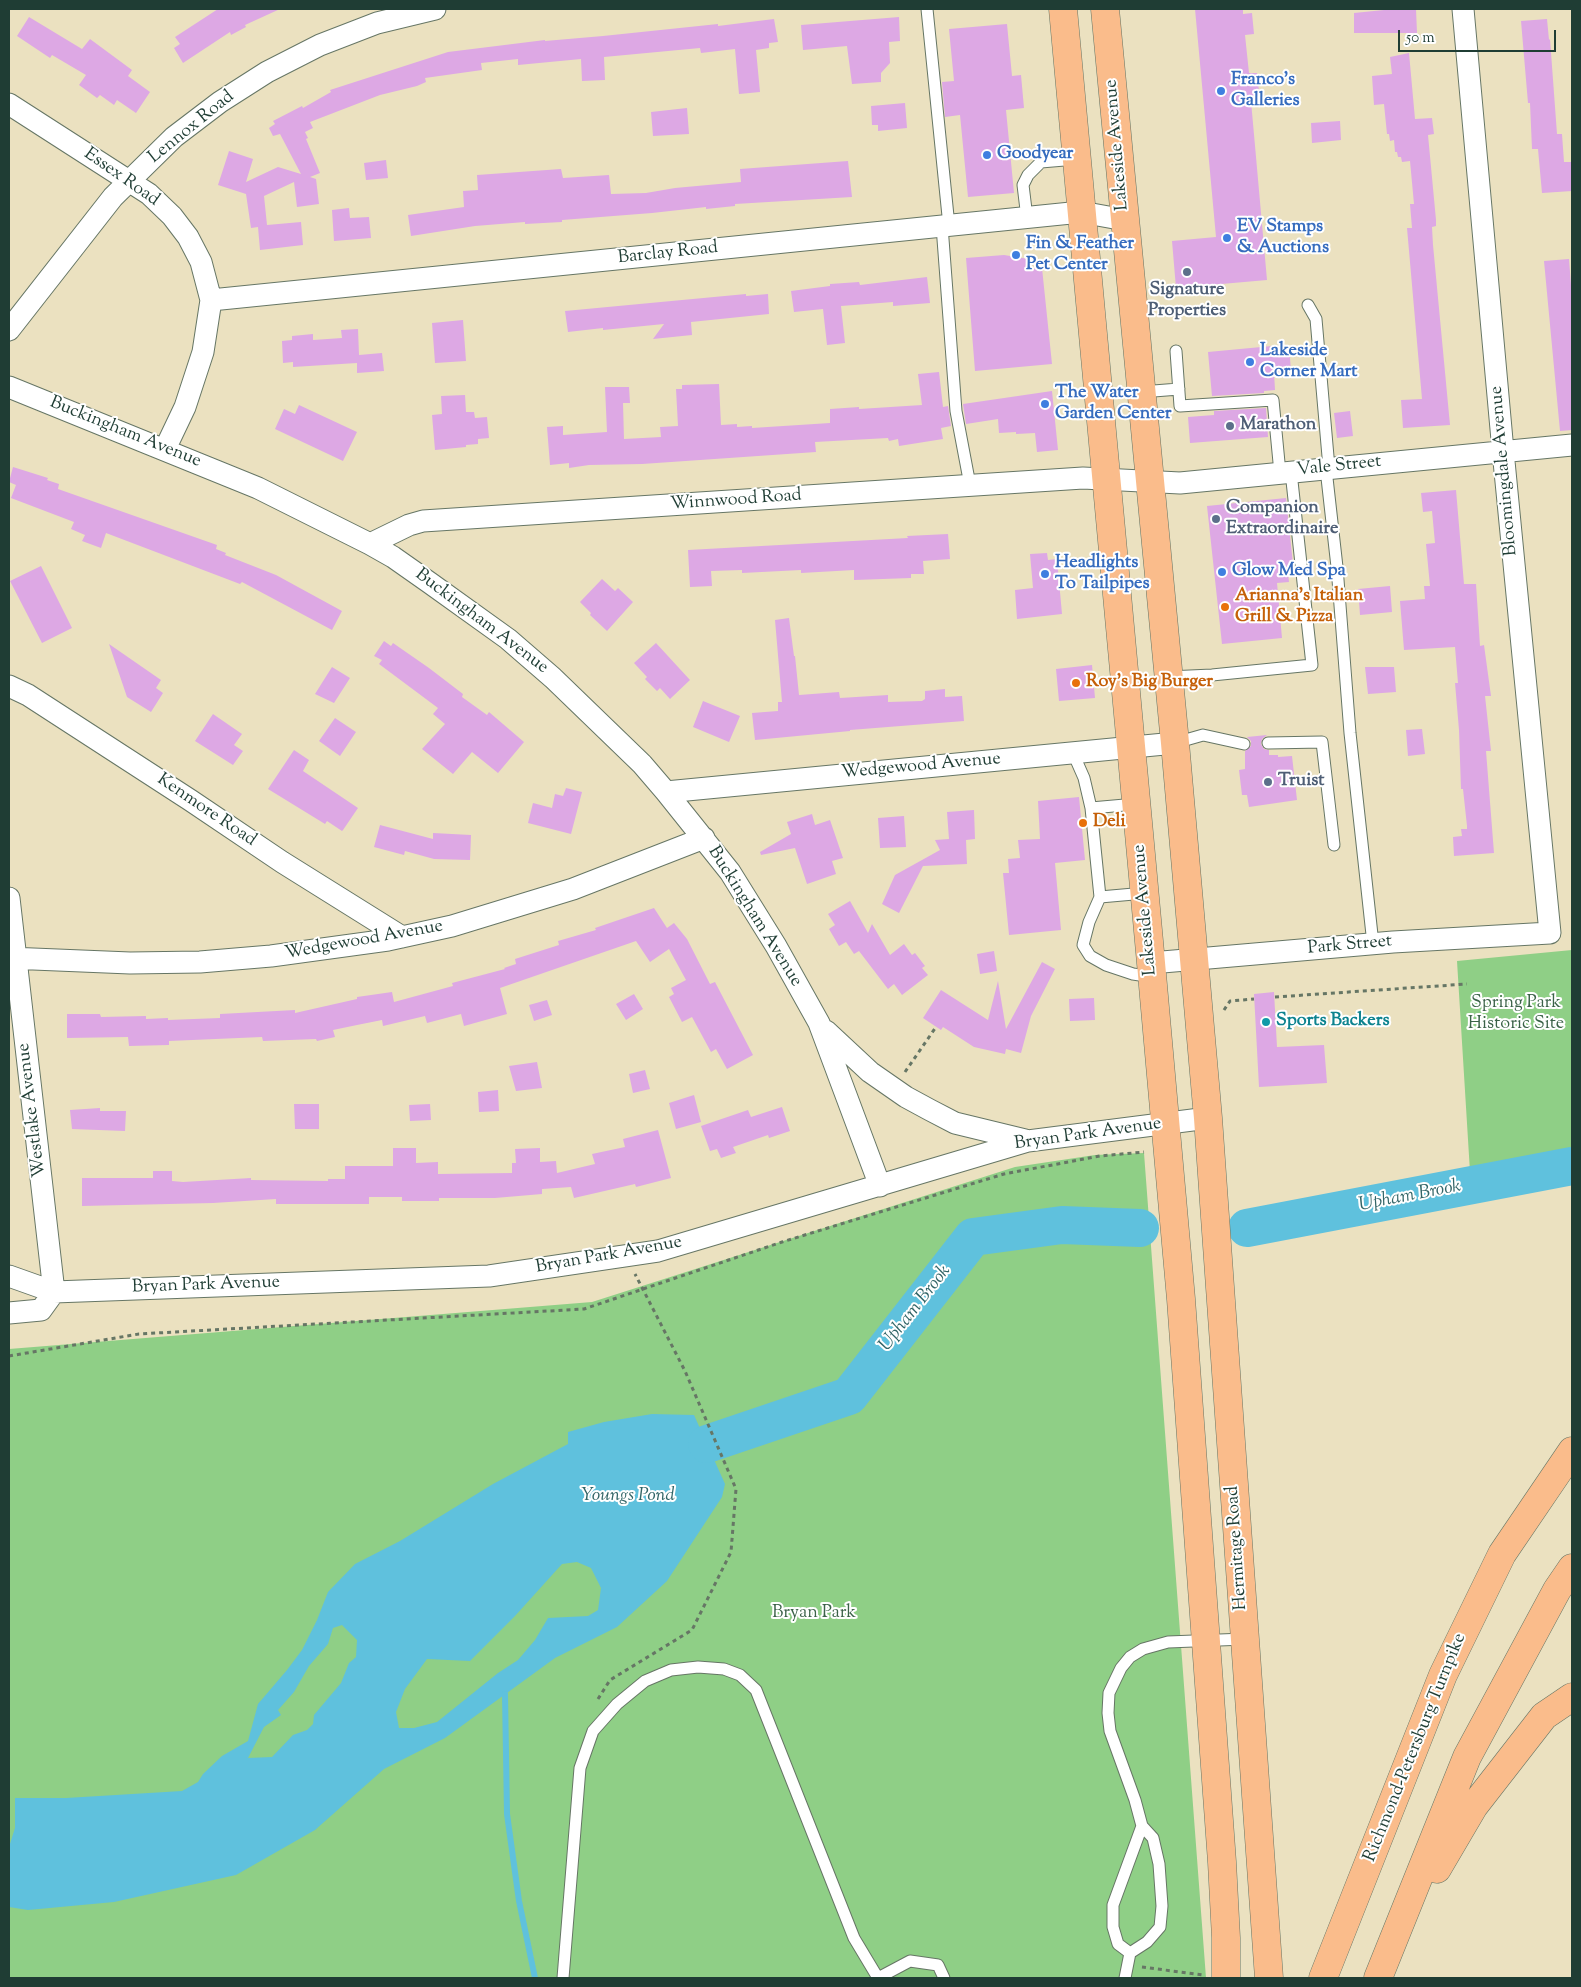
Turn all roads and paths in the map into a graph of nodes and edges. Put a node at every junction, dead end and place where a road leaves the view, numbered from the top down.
1 (435, 9) edge
2 (927, 9) edge
3 (1063, 9) edge
4 (1105, 9) edge
5 (1463, 9) edge
6 (9, 104) edge
7 (1076, 159) junction
8 (129, 181) junction
9 (1081, 212) junction
10 (1027, 218) junction
11 (1124, 220) junction
12 (946, 226) junction
13 (211, 300) junction
14 (1308, 305) dead end
15 (9, 330) edge
16 (1176, 351) dead end
17 (9, 387) edge
18 (1179, 389) junction
19 (1141, 392) junction
20 (1572, 445) edge
21 (165, 449) junction
22 (1503, 451) junction
23 (1328, 468) junction
24 (1286, 473) junction
25 (1106, 480) junction
26 (1149, 482) junction
27 (970, 485) junction
28 (370, 544) junction
29 (1168, 677) junction
30 (9, 686) edge
31 (1175, 743) junction
32 (1268, 743) dead end
33 (1244, 744) dead end
34 (1131, 748) junction
35 (1073, 753) junction
36 (666, 792) junction
37 (1136, 804) junction
38 (1091, 808) junction
39 (704, 838) junction
40 (1334, 845) dead end
41 (1145, 893) junction
42 (1100, 897) junction
43 (9, 898) edge
44 (1550, 933) joint
45 (402, 937) junction
46 (1373, 944) junction
47 (12, 958) edge
48 (1194, 960) junction
49 (1152, 970) junction
50 (1467, 984) dead end
51 (1275, 997) dead end
52 (1254, 999) dead end
53 (1225, 1019) dead end
54 (819, 1023) junction
55 (936, 1027) dead end
56 (902, 1076) dead end
57 (1208, 1118) junction
58 (1166, 1124) junction
59 (1028, 1141) junction
60 (880, 1186) junction
61 (625, 1256) junction
62 (9, 1276) edge
63 (54, 1292) junction
64 (9, 1313) edge
65 (1572, 1451) edge
66 (1572, 1568) edge
67 (1245, 1639) junction
68 (1205, 1640) junction
69 (1572, 1697) edge
70 (596, 1702) dead end
71 (1142, 1826) junction
72 (1130, 1953) junction
73 (1140, 1967) dead end
74 (1380, 1974) edge
75 (1216, 1977) edge
76 (563, 1978) edge
77 (878, 1978) edge
78 (944, 1978) edge
79 (1125, 1978) edge
80 (1269, 1978) edge
81 (1323, 1978) edge

1 - 8 street, Lennox Road
2 - 12 lane
3 - 7 main road, Lakeside Avenue
4 - 11 main road, Lakeside Avenue
5 - 22 street, Bloomingdale Avenue
6 - 8 street, Essex Road
7 - 9 main road, Lakeside Avenue
7 - 10 lane
8 - 13 street, Essex Road
8 - 15 street, Lennox Road
9 - 10 street, Barclay Road
9 - 11 street, Barclay Road
9 - 25 main road, Lakeside Avenue
10 - 12 street, Barclay Road
11 - 19 main road, Lakeside Avenue
12 - 13 street, Barclay Road
12 - 27 lane
13 - 21 street, Essex Road
14 - 23 lane
16 - 18 lane
17 - 21 street, Buckingham Avenue
18 - 19 lane
18 - 24 lane
19 - 26 main road, Lakeside Avenue
20 - 22 street, Vale Street
21 - 28 street, Buckingham Avenue
22 - 23 street, Vale Street
22 - 44 street, Bloomingdale Avenue
23 - 24 street, Vale Street
23 - 46 lane
24 - 26 street, Vale Street
24 - 29 lane
25 - 26 street, Vale Street
25 - 27 street, Winnwood Road
25 - 34 main road, Lakeside Avenue
26 - 29 main road, Lakeside Avenue
27 - 28 street, Winnwood Road
28 - 36 street, Buckingham Avenue
29 - 31 main road, Lakeside Avenue
30 - 45 street, Kenmore Road
31 - 33 lane
31 - 34 street, Wedgewood Avenue
31 - 48 main road, Lakeside Avenue
32 - 40 lane
34 - 35 street, Wedgewood Avenue
34 - 37 main road, Lakeside Avenue
35 - 36 street, Wedgewood Avenue
35 - 38 lane
36 - 39 street, Buckingham Avenue
37 - 38 lane
37 - 41 main road, Lakeside Avenue
38 - 42 lane
39 - 45 street, Wedgewood Avenue
39 - 54 street, Buckingham Avenue
41 - 42 lane
41 - 49 main road, Lakeside Avenue
42 - 49 lane
43 - 47 street, Westlake Avenue
44 - 46 street, Park Street
45 - 47 street, Wedgewood Avenue
46 - 48 street, Park Street
47 - 63 street, Westlake Avenue
48 - 49 street, Park Street
48 - 57 main road, Lakeside Avenue
49 - 58 main road, Lakeside Avenue
50 - 51 path
52 - 53 path
54 - 59 street, Buckingham Avenue
54 - 60 street, Buckingham Avenue
55 - 56 path
57 - 58 street, Bryan Park Avenue
57 - 67 main road, Hermitage Road
58 - 59 street, Bryan Park Avenue
58 - 68 main road
59 - 60 street, Bryan Park Avenue
60 - 61 street, Bryan Park Avenue
61 - 63 street, Bryan Park Avenue
61 - 70 path
62 - 63 street, Bryan Park Avenue
63 - 64 street
65 - 81 main road, Richmond-Petersburg Turnpike
66 - 74 main road
67 - 68 lane
67 - 80 main road, Hermitage Road
68 - 71 lane
68 - 75 main road
69 - 74 main road
71 - 72 lane
71 - 72 lane
72 - 79 lane
73 - 75 path
76 - 77 lane
77 - 78 lane

